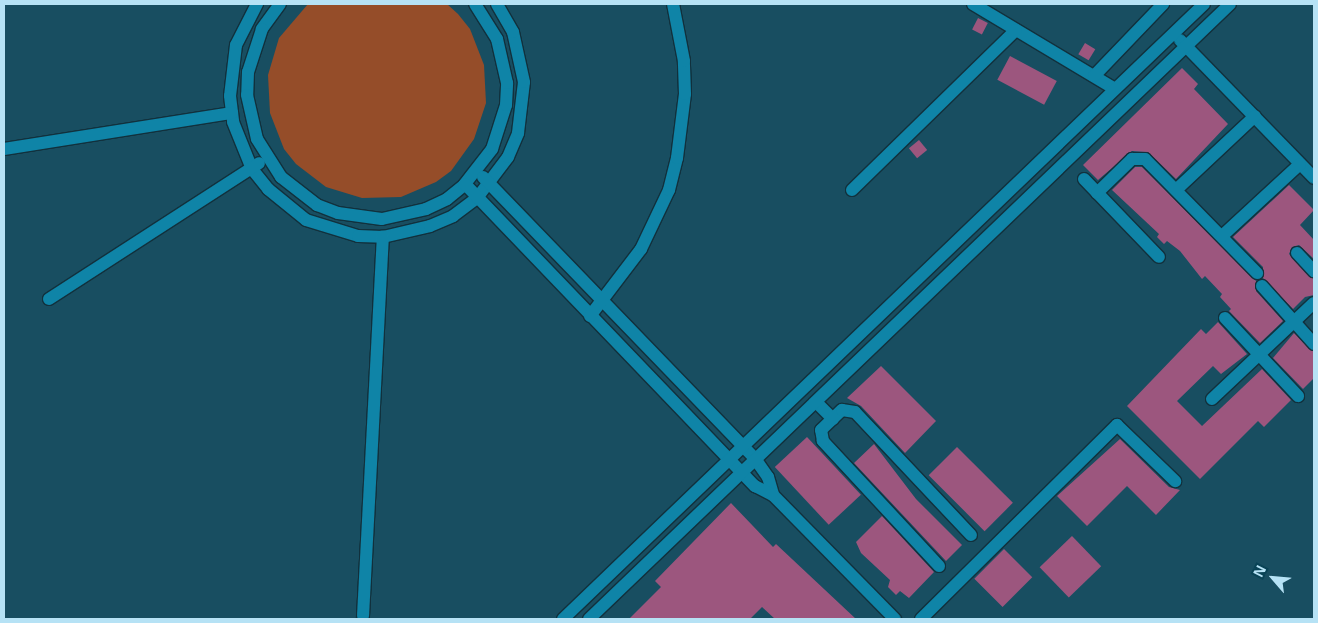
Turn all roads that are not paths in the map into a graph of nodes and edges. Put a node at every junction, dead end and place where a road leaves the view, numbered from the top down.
1 (257, 4) edge
2 (280, 4) edge
3 (475, 4) edge
4 (673, 4) edge
5 (973, 4) edge
6 (1162, 4) edge
7 (1204, 4) edge
8 (1230, 4) edge
9 (503, 5) edge
10 (486, 19) junction
11 (1016, 30) junction
12 (1173, 33) junction
13 (1186, 46) junction
14 (1094, 76) junction
15 (1115, 89) junction
16 (232, 113) junction
17 (1255, 116) junction
18 (4, 149) edge
19 (267, 157) junction
20 (1300, 164) junction
21 (252, 168) junction
22 (477, 171) junction
23 (1314, 178) edge
24 (1084, 179) dead end
25 (465, 184) junction
26 (489, 184) junction
27 (852, 190) dead end
28 (1176, 190) junction
29 (1097, 193) junction
30 (477, 197) junction
31 (1222, 236) junction
32 (383, 237) junction
33 (1297, 253) dead end
34 (1159, 257) dead end
35 (1257, 272) dead end
36 (1314, 272) edge
37 (1262, 286) dead end
38 (49, 299) dead end
39 (603, 301) junction
40 (1314, 303) edge
41 (590, 316) junction
42 (1225, 318) dead end
43 (1293, 322) junction
44 (1314, 344) edge
45 (1260, 354) junction
46 (1298, 396) dead end
47 (1212, 399) dead end
48 (816, 402) junction
49 (832, 419) junction
50 (743, 447) junction
51 (730, 459) junction
52 (756, 460) junction
53 (743, 472) junction
54 (1175, 482) dead end
55 (773, 495) junction
56 (971, 535) dead end
57 (939, 566) dead end
58 (363, 616) dead end
59 (564, 619) edge
60 (589, 619) edge
61 (894, 619) edge
62 (921, 619) edge

1 - 16 street
2 - 19 street
3 - 10 street
4 - 39 street
5 - 11 street
6 - 14 street
7 - 12 street
8 - 13 street
9 - 10 street
9 - 26 street
10 - 22 street
11 - 14 street
11 - 27 street
12 - 13 street
12 - 15 street
13 - 17 street
13 - 48 street
14 - 15 street
15 - 50 street
16 - 18 street
16 - 21 street
17 - 20 street
17 - 28 street
19 - 21 street
19 - 25 street
20 - 23 street
20 - 31 street
21 - 32 street
21 - 38 street
22 - 25 street
22 - 26 street
24 - 29 street
25 - 30 street
26 - 30 street
26 - 39 street
28 - 29 street
28 - 31 street
29 - 34 street
30 - 32 street
30 - 41 street
31 - 35 street
32 - 58 street
33 - 36 street
37 - 43 street
39 - 41 street
39 - 50 street
40 - 43 street
41 - 51 street
42 - 45 street
43 - 44 street
43 - 45 street
45 - 46 street
45 - 47 street
48 - 49 street
48 - 52 street
49 - 56 street
49 - 57 street
50 - 51 street
50 - 52 street
51 - 53 street
51 - 59 street
52 - 53 street
52 - 55 street
53 - 55 street
53 - 60 street
54 - 62 street
55 - 61 street

